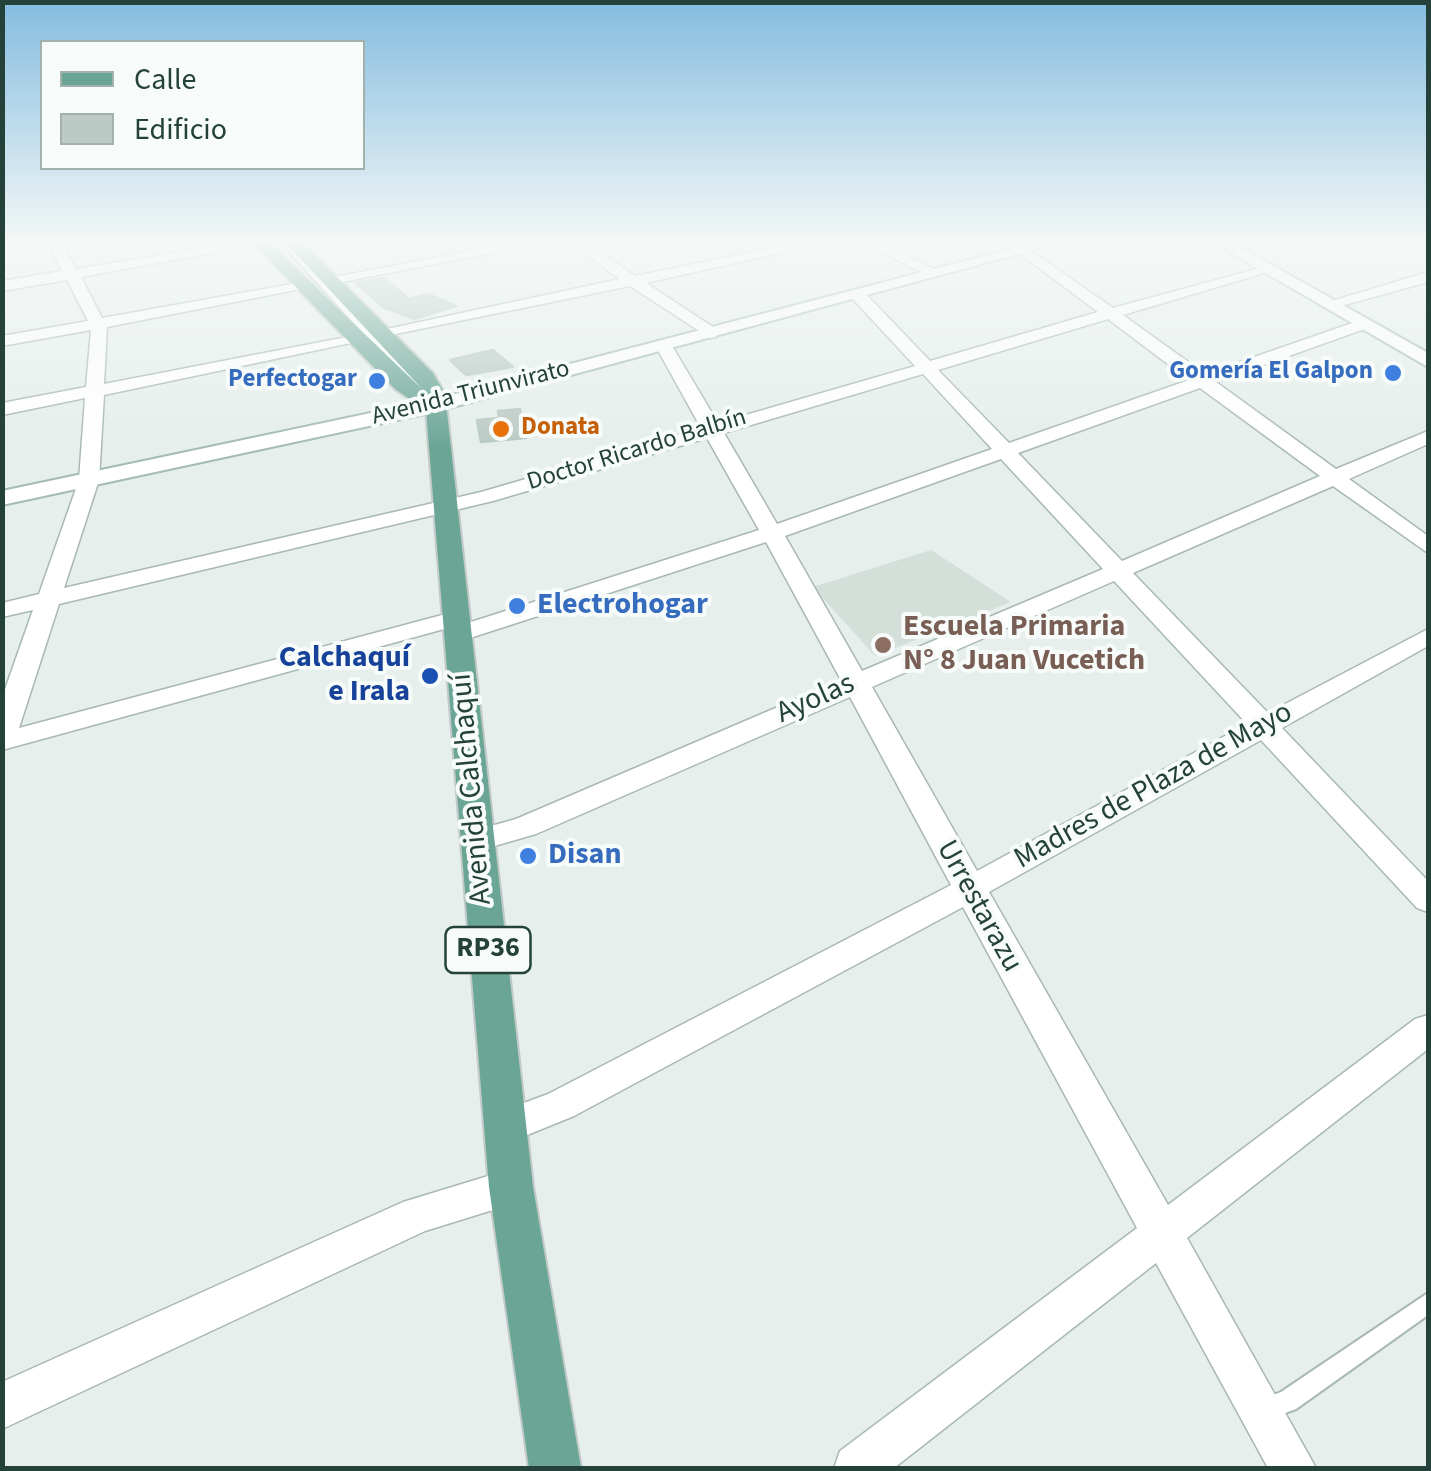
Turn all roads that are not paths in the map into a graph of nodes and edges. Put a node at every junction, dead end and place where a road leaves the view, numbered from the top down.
1 (92, 312) edge
2 (165, 312) edge
3 (329, 312) edge
4 (348, 312) edge
5 (362, 312) edge
6 (480, 312) edge
7 (679, 312) edge
8 (790, 312) edge
9 (874, 312) edge
10 (1108, 312) edge
11 (1111, 312) edge
12 (1343, 312) edge
13 (98, 324) junction
14 (1364, 324) junction
15 (381, 332) junction
16 (710, 333) junction
17 (358, 340) junction
18 (2, 341) edge
19 (663, 345) junction
20 (1428, 360) edge
21 (926, 365) junction
22 (1202, 378) junction
23 (94, 392) junction
24 (434, 406) junction
25 (2, 409) edge
26 (711, 428) junction
27 (1428, 437) edge
28 (1004, 450) junction
29 (1335, 477) junction
30 (89, 480) junction
31 (2, 498) edge
32 (445, 507) junction
33 (772, 532) junction
34 (1428, 546) edge
35 (1119, 572) junction
36 (48, 599) junction
37 (2, 610) edge
38 (457, 626) junction
39 (1428, 636) edge
40 (854, 683) junction
41 (1264, 726) junction
42 (2, 740) edge
43 (477, 840) junction
44 (968, 890) junction
45 (1428, 900) edge
46 (1428, 1029) edge
47 (505, 1127) junction
48 (511, 1187) junction
49 (1162, 1236) junction
50 (1428, 1303) edge
51 (2, 1406) edge
52 (1261, 1411) junction
53 (555, 1468) edge
54 (858, 1468) edge
55 (1293, 1468) edge

1 - 13 street
2 - 13 street
3 - 17 main road
4 - 24 lane
5 - 15 main road, Avenida Calchaquí / RP36
6 - 15 street
7 - 16 street
8 - 16 street, Avenida Triunvirato
9 - 21 street
10 - 21 street, Doctor Ricardo Balbín
11 - 22 street
12 - 14 street
13 - 18 street
13 - 23 street
14 - 20 street
14 - 22 street
15 - 24 main road, Avenida Calchaquí / RP36
16 - 19 street, Avenida Triunvirato
17 - 23 street
17 - 24 main road
19 - 24 street, Avenida Triunvirato
19 - 26 street, Urrestarazu
21 - 26 street, Doctor Ricardo Balbín
21 - 28 street
22 - 28 street
22 - 29 street
23 - 25 street
23 - 30 street
24 - 30 street, Avenida Triunvirato
24 - 32 main road, Avenida Calchaquí / RP36
26 - 32 street, Doctor Ricardo Balbín
26 - 33 street, Urrestarazu
27 - 29 street, Ayolas
28 - 33 street
28 - 35 street
29 - 34 street
29 - 35 street, Ayolas
30 - 31 street, Avenida Triunvirato
30 - 36 street
32 - 36 street, Doctor Ricardo Balbín
32 - 38 main road, Avenida Calchaquí / RP36
33 - 38 street
33 - 40 street, Urrestarazu
35 - 40 street, Ayolas
35 - 41 street
36 - 37 street, Doctor Ricardo Balbín
36 - 42 street
38 - 42 street
38 - 43 main road, Avenida Calchaquí / RP36
39 - 41 street, Madres de Plaza de Mayo
40 - 43 street, Ayolas
40 - 44 street, Urrestarazu
41 - 44 street, Madres de Plaza de Mayo
41 - 45 street
43 - 47 main road, Avenida Calchaquí / RP36
44 - 47 street, Madres de Plaza de Mayo
44 - 49 street, Urrestarazu
46 - 49 street
47 - 48 main road, Avenida Calchaquí / RP36
48 - 51 street
48 - 53 main road, Avenida Calchaquí / RP36
49 - 52 street, Urrestarazu
49 - 54 street
50 - 52 lane
52 - 55 street, Urrestarazu

